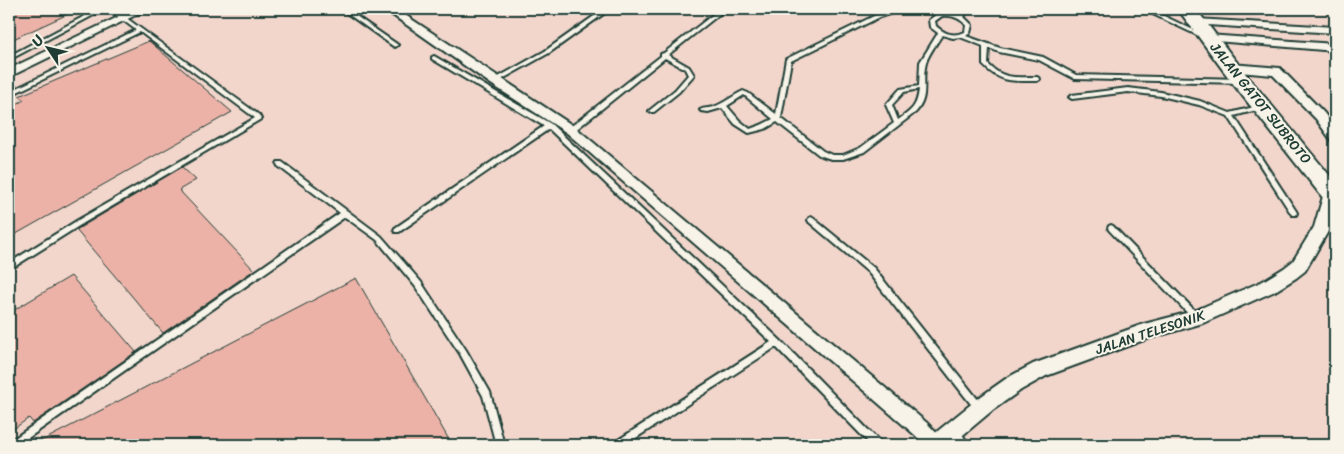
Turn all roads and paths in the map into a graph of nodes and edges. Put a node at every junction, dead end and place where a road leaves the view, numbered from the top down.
1 (102, 9) edge
2 (111, 9) edge
3 (143, 9) edge
4 (343, 9) edge
5 (389, 9) edge
6 (723, 9) edge
7 (901, 9) edge
8 (927, 9) edge
9 (967, 9) edge
10 (1105, 9) edge
11 (1110, 9) edge
12 (1145, 9) edge
13 (1216, 9) edge
14 (606, 10) dead end
15 (1195, 13) edge
16 (940, 15) junction
17 (961, 17) junction
18 (124, 18) junction
19 (140, 30) junction
20 (1335, 30) edge
21 (940, 34) junction
22 (962, 36) junction
23 (1208, 38) junction
24 (395, 45) dead end
25 (986, 46) junction
26 (1335, 48) edge
27 (663, 55) junction
28 (9, 58) edge
29 (434, 58) dead end
30 (9, 73) edge
31 (1236, 75) junction
32 (1037, 79) dead end
33 (495, 81) junction
34 (922, 87) junction
35 (9, 94) edge
36 (1072, 96) dead end
37 (723, 105) junction
38 (1263, 107) junction
39 (702, 110) dead end
40 (652, 111) dead end
41 (1230, 115) junction
42 (1320, 116) junction
43 (1335, 118) edge
44 (778, 119) junction
45 (897, 124) junction
46 (549, 126) junction
47 (571, 130) junction
48 (1335, 137) edge
49 (280, 164) dead end
50 (1331, 187) edge
51 (345, 213) junction
52 (1294, 213) dead end
53 (812, 220) dead end
54 (1111, 228) dead end
55 (397, 230) dead end
56 (9, 267) edge
57 (1197, 318) junction
58 (777, 342) junction
59 (980, 410) junction
60 (960, 438) edge
61 (11, 445) edge
62 (500, 445) edge
63 (618, 445) edge
64 (877, 445) edge
65 (936, 445) edge

1 - 28 lane
2 - 18 lane
3 - 18 street
4 - 24 lane
5 - 33 street
6 - 27 lane
7 - 44 lane
8 - 16 lane
9 - 17 lane
10 - 11 lane
12 - 23 lane
13 - 15 lane
14 - 33 lane
15 - 20 street
15 - 23 highway, JALAN GATOT SUBROTO
16 - 17 lane
16 - 21 lane
17 - 22 lane
18 - 19 lane
18 - 30 street
19 - 35 lane
19 - 56 lane
21 - 22 lane
21 - 34 lane
22 - 25 lane
23 - 26 street
23 - 31 highway, JALAN GATOT SUBROTO
25 - 31 lane
25 - 32 lane
27 - 40 lane
27 - 47 lane
29 - 46 lane
31 - 38 highway, JALAN GATOT SUBROTO
31 - 42 street
33 - 47 street
34 - 45 lane
34 - 45 lane
36 - 41 lane
37 - 39 lane
37 - 44 lane
37 - 44 lane
38 - 41 lane
38 - 50 highway, JALAN GATOT SUBROTO
41 - 52 lane
42 - 43 street
42 - 48 street
44 - 45 lane
46 - 55 lane
46 - 58 lane
47 - 65 street
49 - 51 lane
50 - 57 street, JALAN TELESONIK
51 - 61 lane
51 - 62 lane
53 - 59 lane
54 - 57 lane
57 - 59 street, JALAN TELESONIK
58 - 63 lane
58 - 64 lane
59 - 60 street, JALAN TELESONIK
60 - 65 street, JALAN TELESONIK

